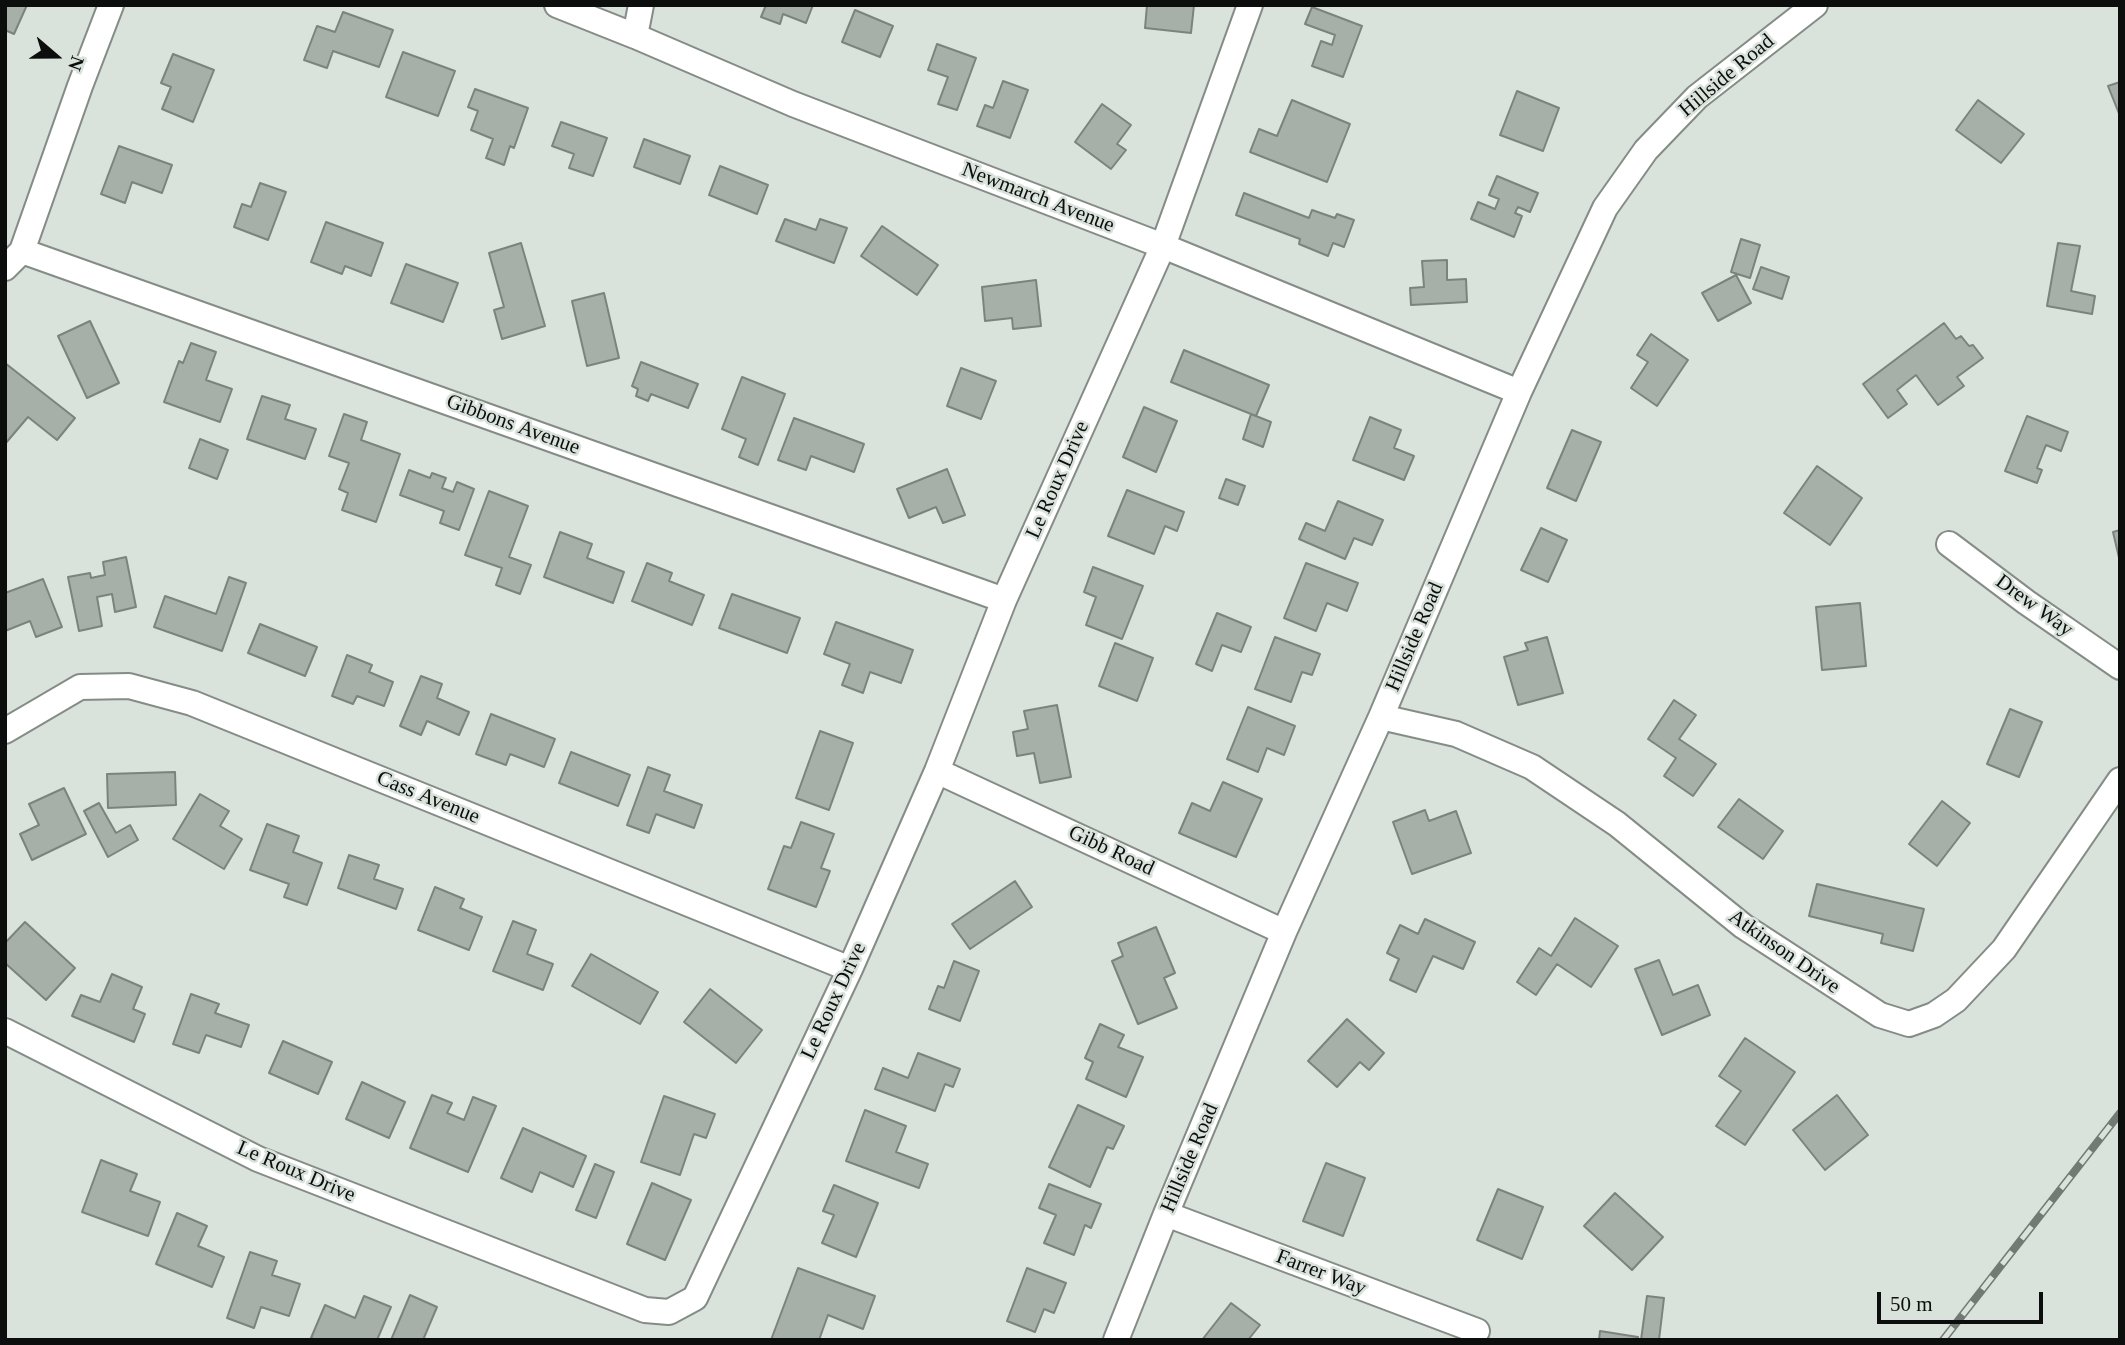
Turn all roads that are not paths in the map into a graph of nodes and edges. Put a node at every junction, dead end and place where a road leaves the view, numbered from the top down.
1 (111, 5) edge
2 (557, 5) edge
3 (641, 5) edge
4 (1250, 5) edge
5 (1815, 5) edge
6 (635, 36) junction
7 (1163, 246) junction
8 (13, 259) edge
9 (1519, 393) junction
10 (1949, 544) dead end
11 (1004, 600) junction
12 (2120, 667) edge
13 (1381, 717) junction
14 (5, 731) edge
15 (937, 771) junction
16 (2120, 780) edge
17 (1284, 932) junction
18 (850, 969) junction
19 (5, 1031) edge
20 (1166, 1214) junction
21 (1477, 1331) dead end
22 (1116, 1340) edge

1 - 8 street
2 - 6 street, Newmarch Avenue
3 - 6 street
4 - 7 street, Le Roux Drive
5 - 9 street, Hillside Road
6 - 7 street, Newmarch Avenue
7 - 9 street, Newmarch Avenue
7 - 11 street, Le Roux Drive
8 - 11 street, Gibbons Avenue
9 - 13 street, Hillside Road
10 - 12 street, Drew Way
11 - 15 street, Le Roux Drive
13 - 16 street, Atkinson Drive
13 - 17 street, Hillside Road
14 - 18 street, Cass Avenue
15 - 17 street, Gibb Road
15 - 18 street, Le Roux Drive
17 - 20 street, Hillside Road
18 - 19 street, Le Roux Drive
20 - 21 street, Farrer Way
20 - 22 street, Hillside Road

